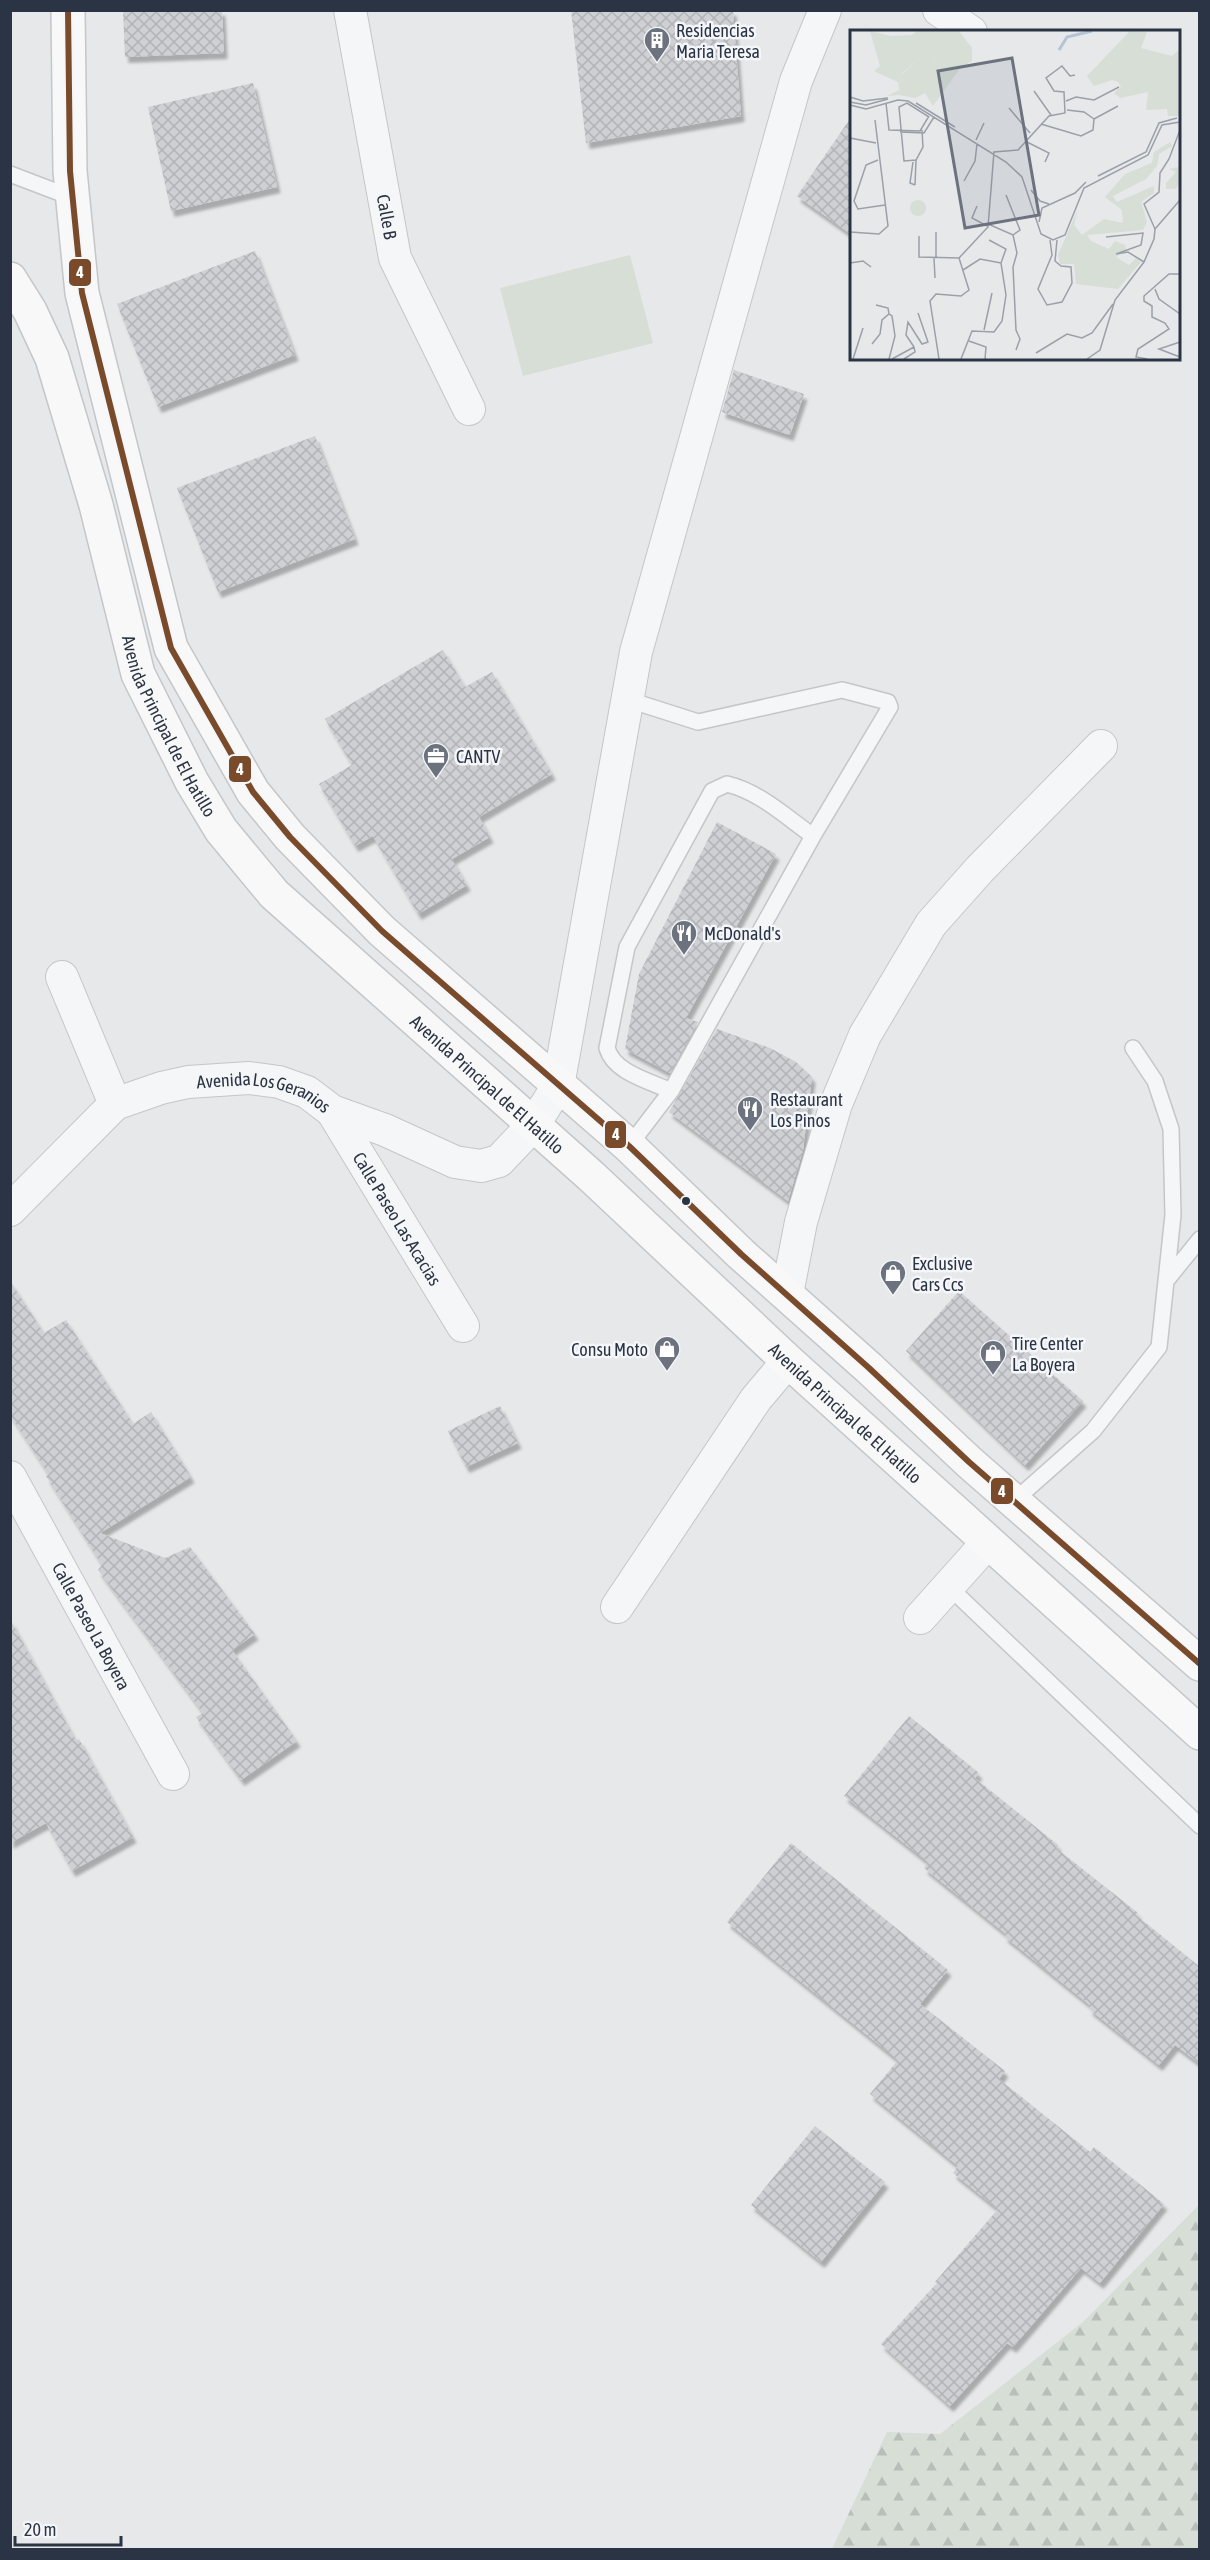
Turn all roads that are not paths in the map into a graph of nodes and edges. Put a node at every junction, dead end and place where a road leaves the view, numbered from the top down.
1 (68, 10) edge
2 (350, 10) edge
3 (825, 10) edge
4 (939, 10) edge
5 (968, 30) edge
6 (10, 174) edge
7 (73, 198) junction
8 (10, 279) edge
9 (469, 409) dead end
10 (626, 699) junction
11 (1101, 746) dead end
12 (813, 836) junction
13 (62, 977) dead end
14 (1133, 1048) dead end
15 (558, 1086) junction
16 (671, 1091) junction
17 (115, 1104) junction
18 (332, 1111) junction
19 (534, 1124) junction
20 (629, 1146) junction
21 (13, 1201) edge
22 (1200, 1239) edge
23 (1167, 1281) junction
24 (787, 1294) junction
25 (463, 1326) dead end
26 (788, 1361) junction
27 (10, 1477) edge
28 (1014, 1501) junction
29 (988, 1542) junction
30 (948, 1585) junction
31 (617, 1607) dead end
32 (920, 1618) dead end
33 (1200, 1664) edge
34 (1200, 1733) edge
35 (173, 1774) dead end
36 (1200, 1826) edge

1 - 7 main road, Avenida Principal de El Hatillo
2 - 9 street, Calle B
3 - 10 street
4 - 5 street
6 - 7 lane
7 - 15 main road, Avenida Principal de El Hatillo
8 - 19 main road, Avenida Principal de El Hatillo
10 - 12 lane
10 - 15 street
11 - 24 street
12 - 16 lane
12 - 16 lane
13 - 17 street
14 - 23 lane
15 - 19 street, Avenida Los Geranios
15 - 20 main road, Avenida Principal de El Hatillo
16 - 20 lane
17 - 18 street, Avenida Los Geranios
17 - 21 street, Avenida Los Geranios
18 - 19 street, Avenida Los Geranios
18 - 25 street, Calle Paseo Las Acacias
19 - 26 main road, Avenida Principal de El Hatillo
20 - 24 main road, Avenida Principal de El Hatillo
22 - 23 lane
23 - 28 lane
24 - 28 main road, Avenida Principal de El Hatillo
26 - 29 main road, Avenida Principal de El Hatillo
26 - 31 street
27 - 35 street, Calle Paseo La Boyera
28 - 33 main road, Avenida Principal de El Hatillo
29 - 30 street
29 - 34 main road, Avenida Principal de El Hatillo
30 - 32 street
30 - 36 lane

